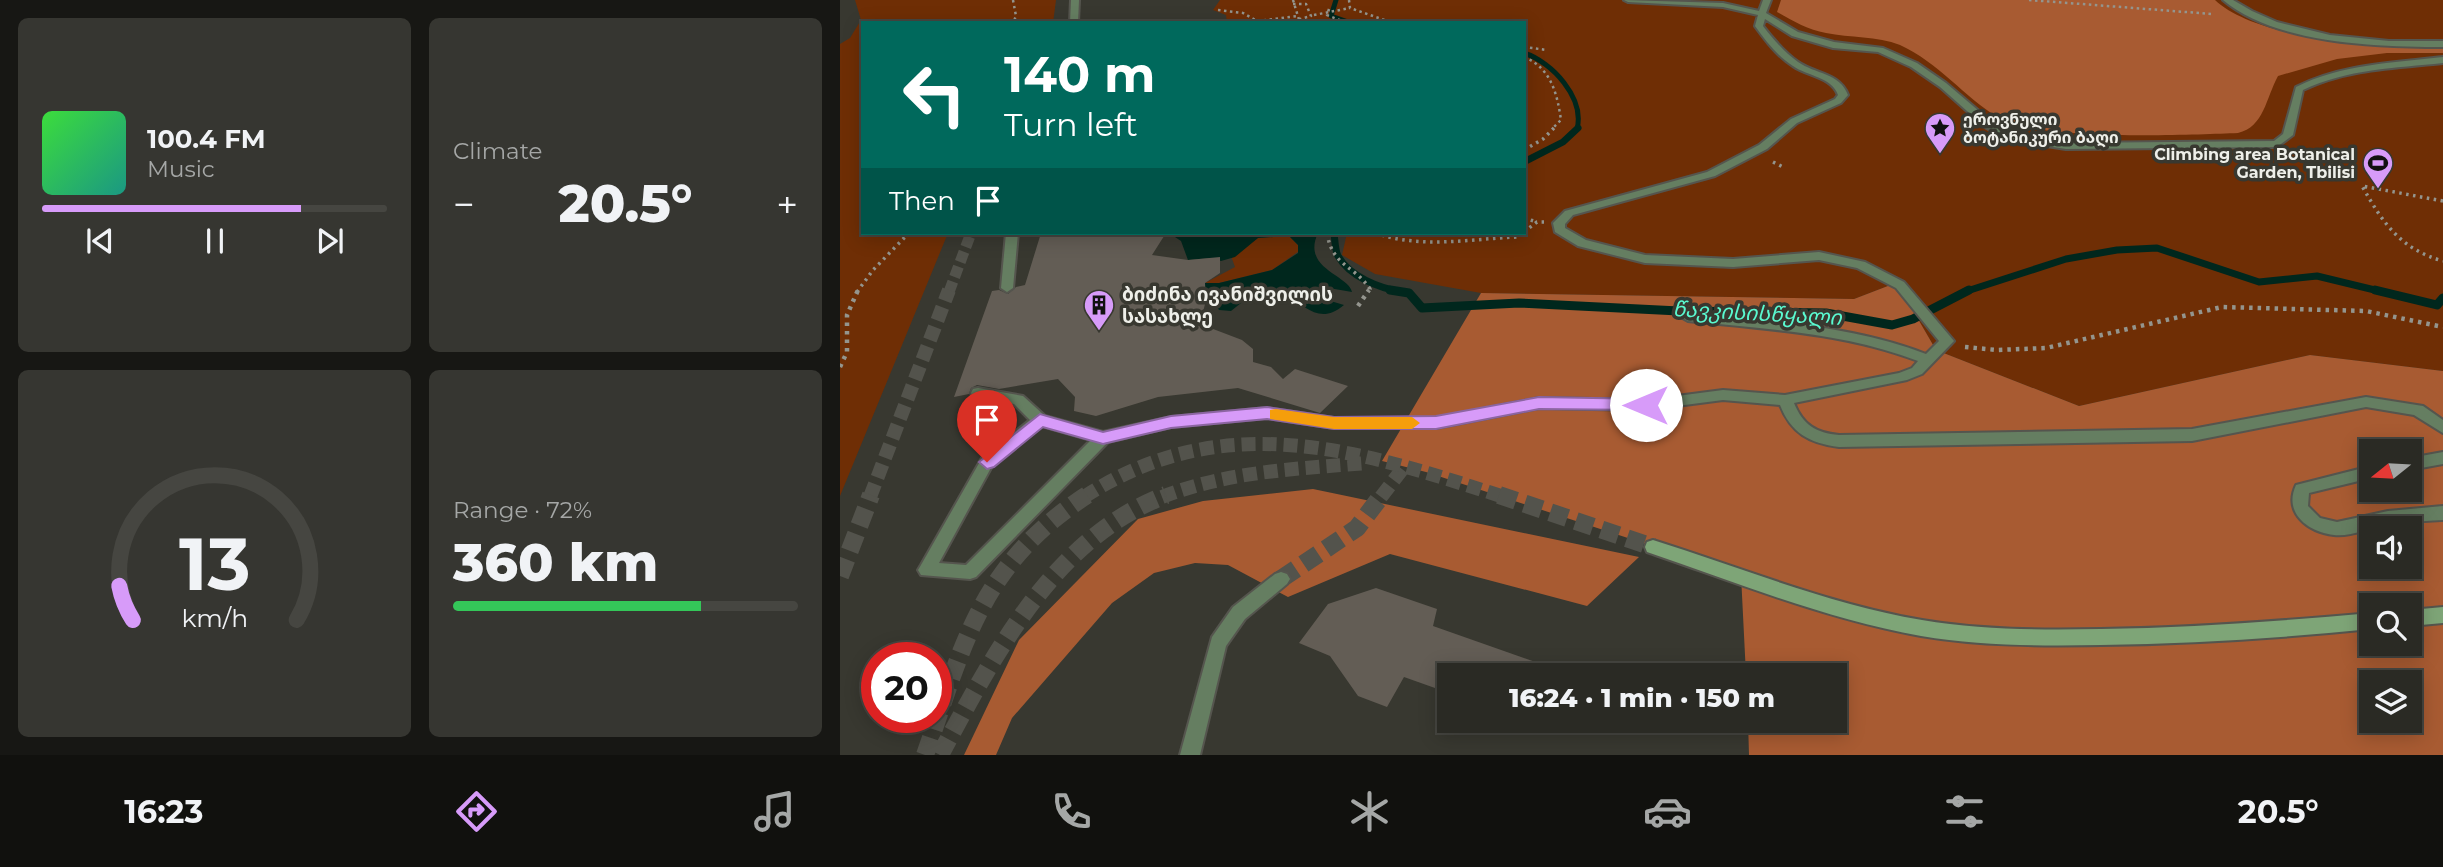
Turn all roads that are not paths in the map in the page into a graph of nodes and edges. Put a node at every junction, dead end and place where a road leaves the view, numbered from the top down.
1 (1074, 0) edge
2 (1628, 0) edge
3 (1767, 0) edge
4 (2227, 0) edge
5 (1762, 14) junction
6 (1074, 21) edge
7 (2443, 44) edge
8 (2443, 60) edge
9 (1012, 235) edge
10 (1007, 288) dead end
11 (1688, 317) dead end
12 (1928, 360) junction
13 (978, 393) dead end
14 (1785, 400) junction
15 (1040, 420) junction
16 (2443, 428) edge
17 (1103, 438) junction
18 (2443, 458) edge
19 (2422, 462) edge
20 (2359, 474) edge
21 (2443, 513) edge
22 (1653, 547) tunnel mouth
23 (1281, 579) tunnel mouth
24 (2443, 615) edge
25 (2422, 617) edge
26 (2359, 622) edge
27 (1190, 755) edge

1 - 6 street
2 - 5 street
3 - 5 street
4 - 7 street
5 - 8 street
5 - 12 street
9 - 10 street
11 - 12 street
12 - 14 street
13 - 15 street
14 - 16 street
14 - 17 street
15 - 17 street
15 - 17 street
18 - 19 street
20 - 21 street
22 - 26 main road
23 - 27 street
24 - 25 main road

